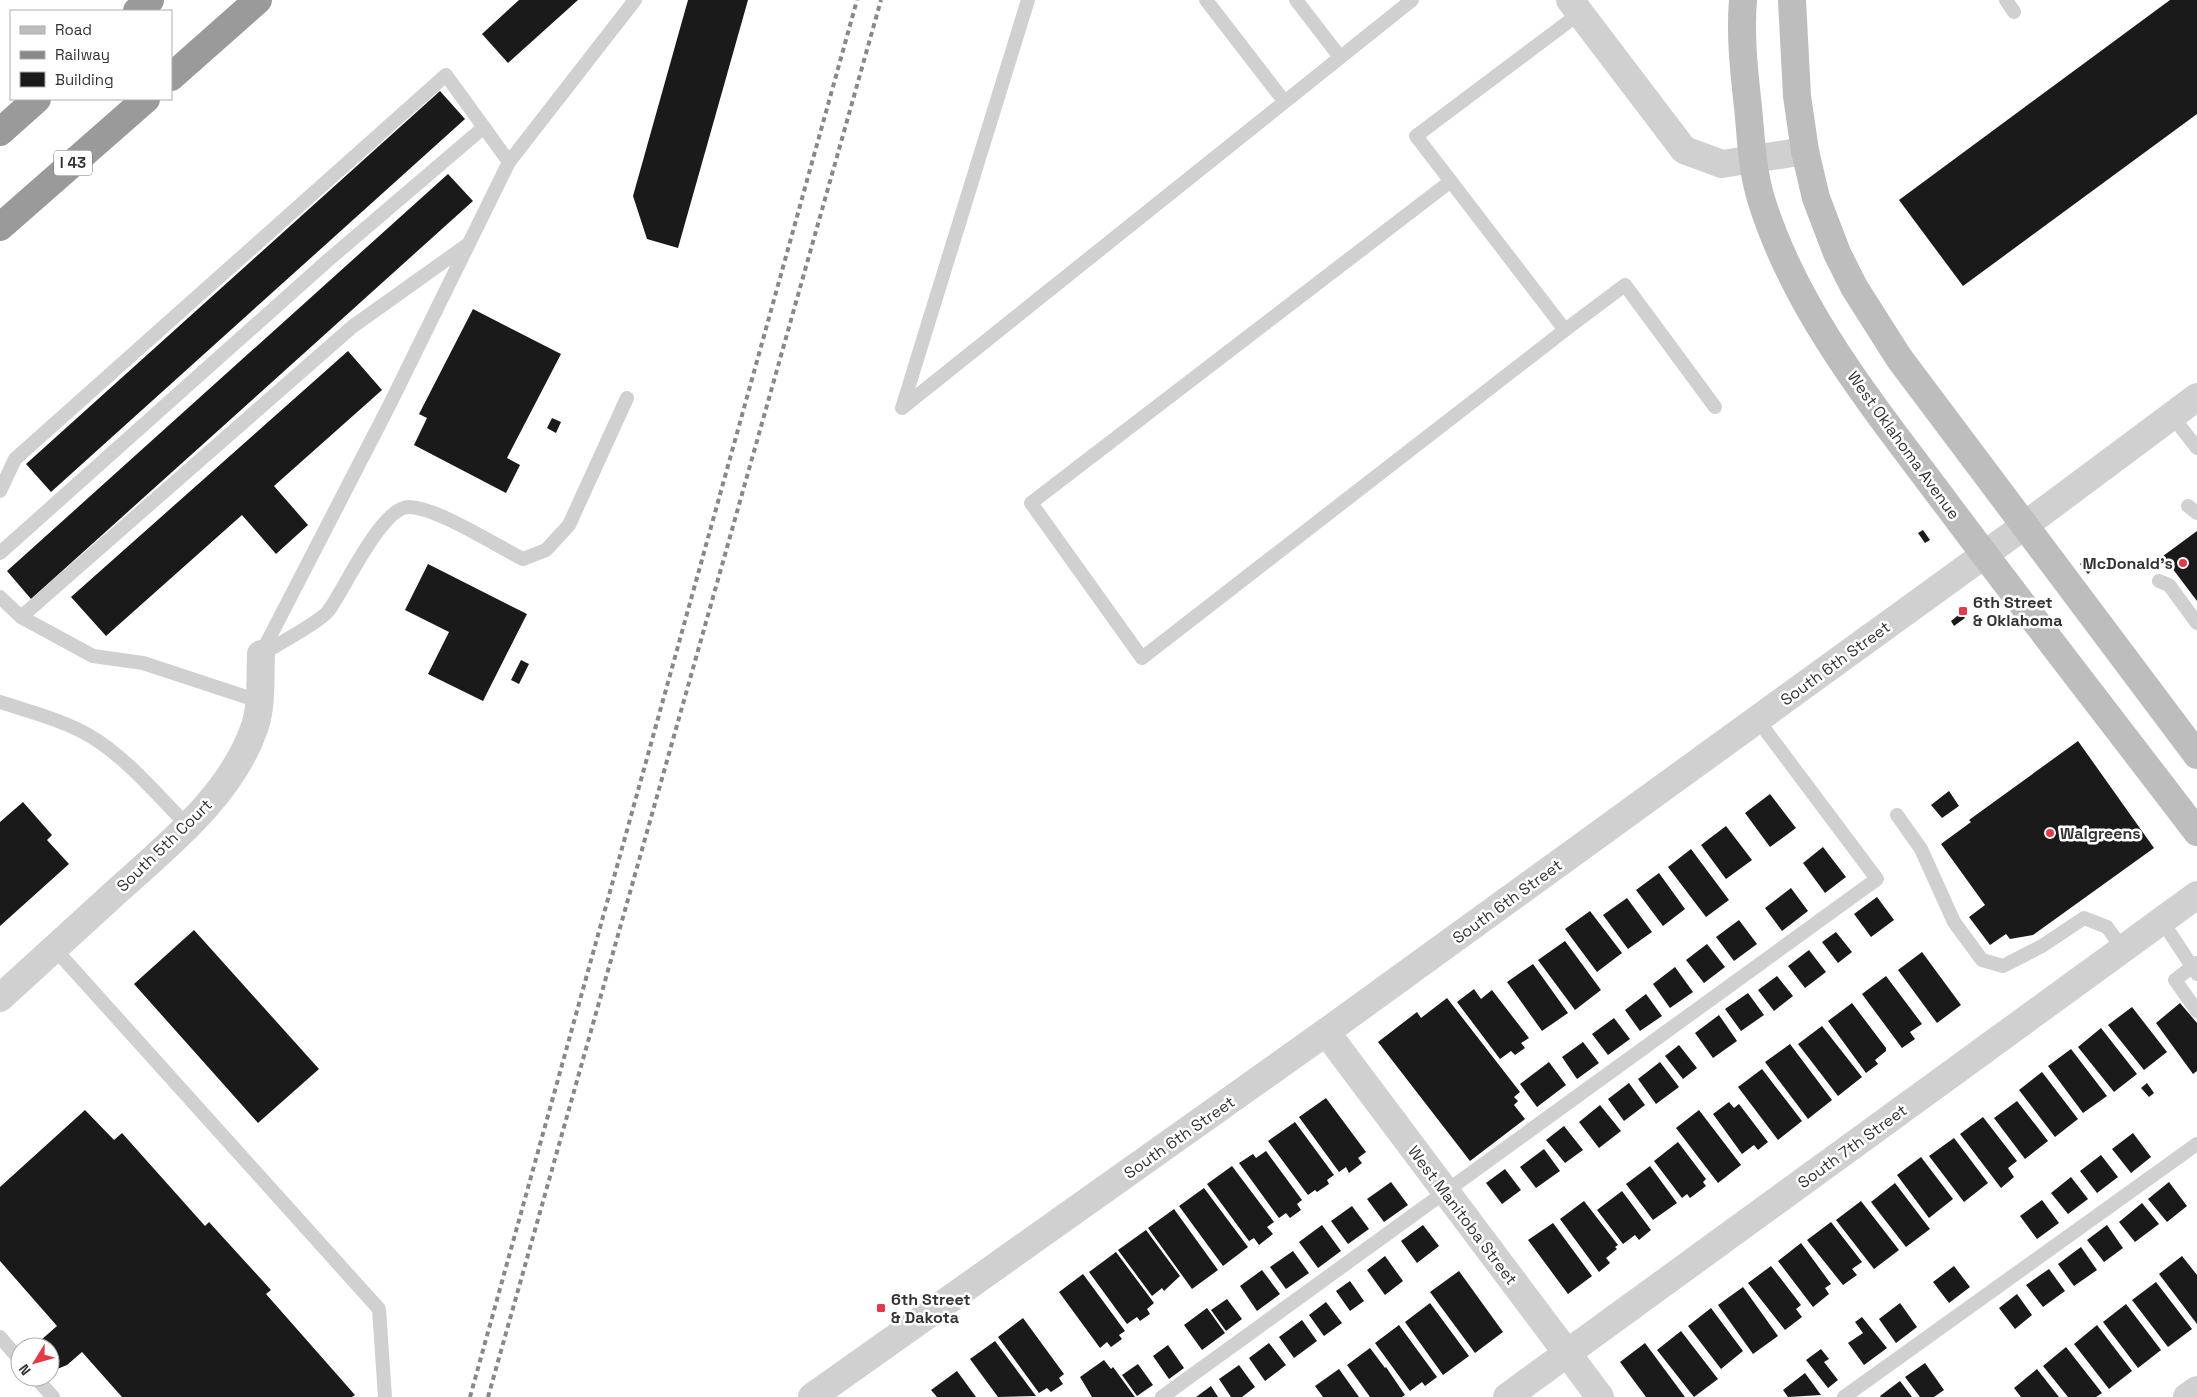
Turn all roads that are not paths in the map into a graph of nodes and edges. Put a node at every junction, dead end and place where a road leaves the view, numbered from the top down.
1 (150, 0) edge
2 (258, 0) edge
3 (636, 0) edge
4 (1028, 0) edge
5 (1206, 0) edge
6 (1296, 0) edge
7 (1412, 0) edge
8 (1743, 0) edge
9 (1792, 0) edge
10 (2006, 0) edge
11 (1575, 6) edge
12 (138, 10) edge
13 (2014, 12) dead end
14 (1340, 57) junction
15 (172, 75) edge
16 (36, 100) edge
17 (145, 100) edge
18 (1284, 101) junction
19 (484, 127) junction
20 (0, 132) edge
21 (1805, 151) junction
22 (1753, 161) junction
23 (509, 162) junction
24 (1450, 182) junction
25 (0, 227) edge
26 (470, 243) junction
27 (1565, 330) junction
28 (2197, 397) edge
29 (627, 398) dead end
30 (1715, 407) dead end
31 (2172, 416) junction
32 (2197, 448) edge
33 (0, 491) edge
34 (2024, 526) junction
35 (0, 553) edge
36 (1985, 554) junction
37 (2159, 581) dead end
38 (0, 597) edge
39 (21, 618) junction
40 (2197, 623) edge
41 (261, 654) junction
42 (259, 701) junction
43 (0, 702) edge
44 (1757, 719) junction
45 (2197, 755) edge
46 (1897, 814) dead end
47 (187, 825) junction
48 (2197, 832) edge
49 (2197, 895) edge
50 (2162, 921) junction
51 (54, 948) junction
52 (2123, 949) junction
53 (2195, 968) edge
54 (0, 998) edge
55 (2197, 1011) edge
56 (1326, 1032) junction
57 (2197, 1144) edge
58 (1445, 1191) junction
59 (0, 1337) edge
60 (10, 1348) edge
61 (1567, 1354) junction
62 (44, 1387) edge
63 (2197, 1390) edge
64 (53, 1397) edge
65 (386, 1397) edge
66 (812, 1397) edge
67 (1162, 1397) edge
68 (1507, 1397) edge
69 (1600, 1397) edge
70 (1844, 1397) edge
71 (2187, 1397) edge

1 - 12 highway
2 - 15 highway
3 - 23 lane
4 - 18 lane
5 - 18 lane
6 - 14 lane
7 - 14 lane
8 - 22 main road, West Oklahoma Avenue
9 - 21 main road
10 - 13 lane
11 - 22 street
11 - 24 lane
14 - 18 lane
16 - 20 highway
17 - 25 highway, I 43
19 - 23 lane
19 - 33 lane
19 - 35 lane
21 - 22 street
21 - 34 main road
22 - 36 main road, West Oklahoma Avenue
23 - 26 lane
24 - 27 lane
24 - 27 lane
26 - 39 lane
26 - 41 lane
27 - 30 lane
28 - 31 street, South 6th Street
29 - 41 lane
31 - 32 lane
31 - 34 street, South 6th Street
34 - 36 street, South 6th Street
34 - 45 main road
36 - 44 street, South 6th Street
36 - 48 main road, West Oklahoma Avenue
37 - 40 lane
38 - 39 lane
39 - 42 lane
41 - 42 street, South 5th Court
42 - 47 street, South 5th Court
43 - 47 lane
44 - 56 street, South 6th Street
44 - 58 lane
46 - 52 lane
47 - 51 street, South 5th Court
49 - 50 street, South 7th Street
50 - 52 street, South 7th Street
50 - 53 lane
51 - 54 street, South 5th Court
51 - 65 lane
52 - 61 street, South 7th Street
53 - 55 lane
56 - 58 street, West Manitoba Street
56 - 66 street, South 6th Street
57 - 70 lane
58 - 61 street, West Manitoba Street
58 - 67 lane
59 - 60 lane
61 - 68 street, South 7th Street
61 - 69 street, West Manitoba Street
62 - 64 lane
63 - 71 street

